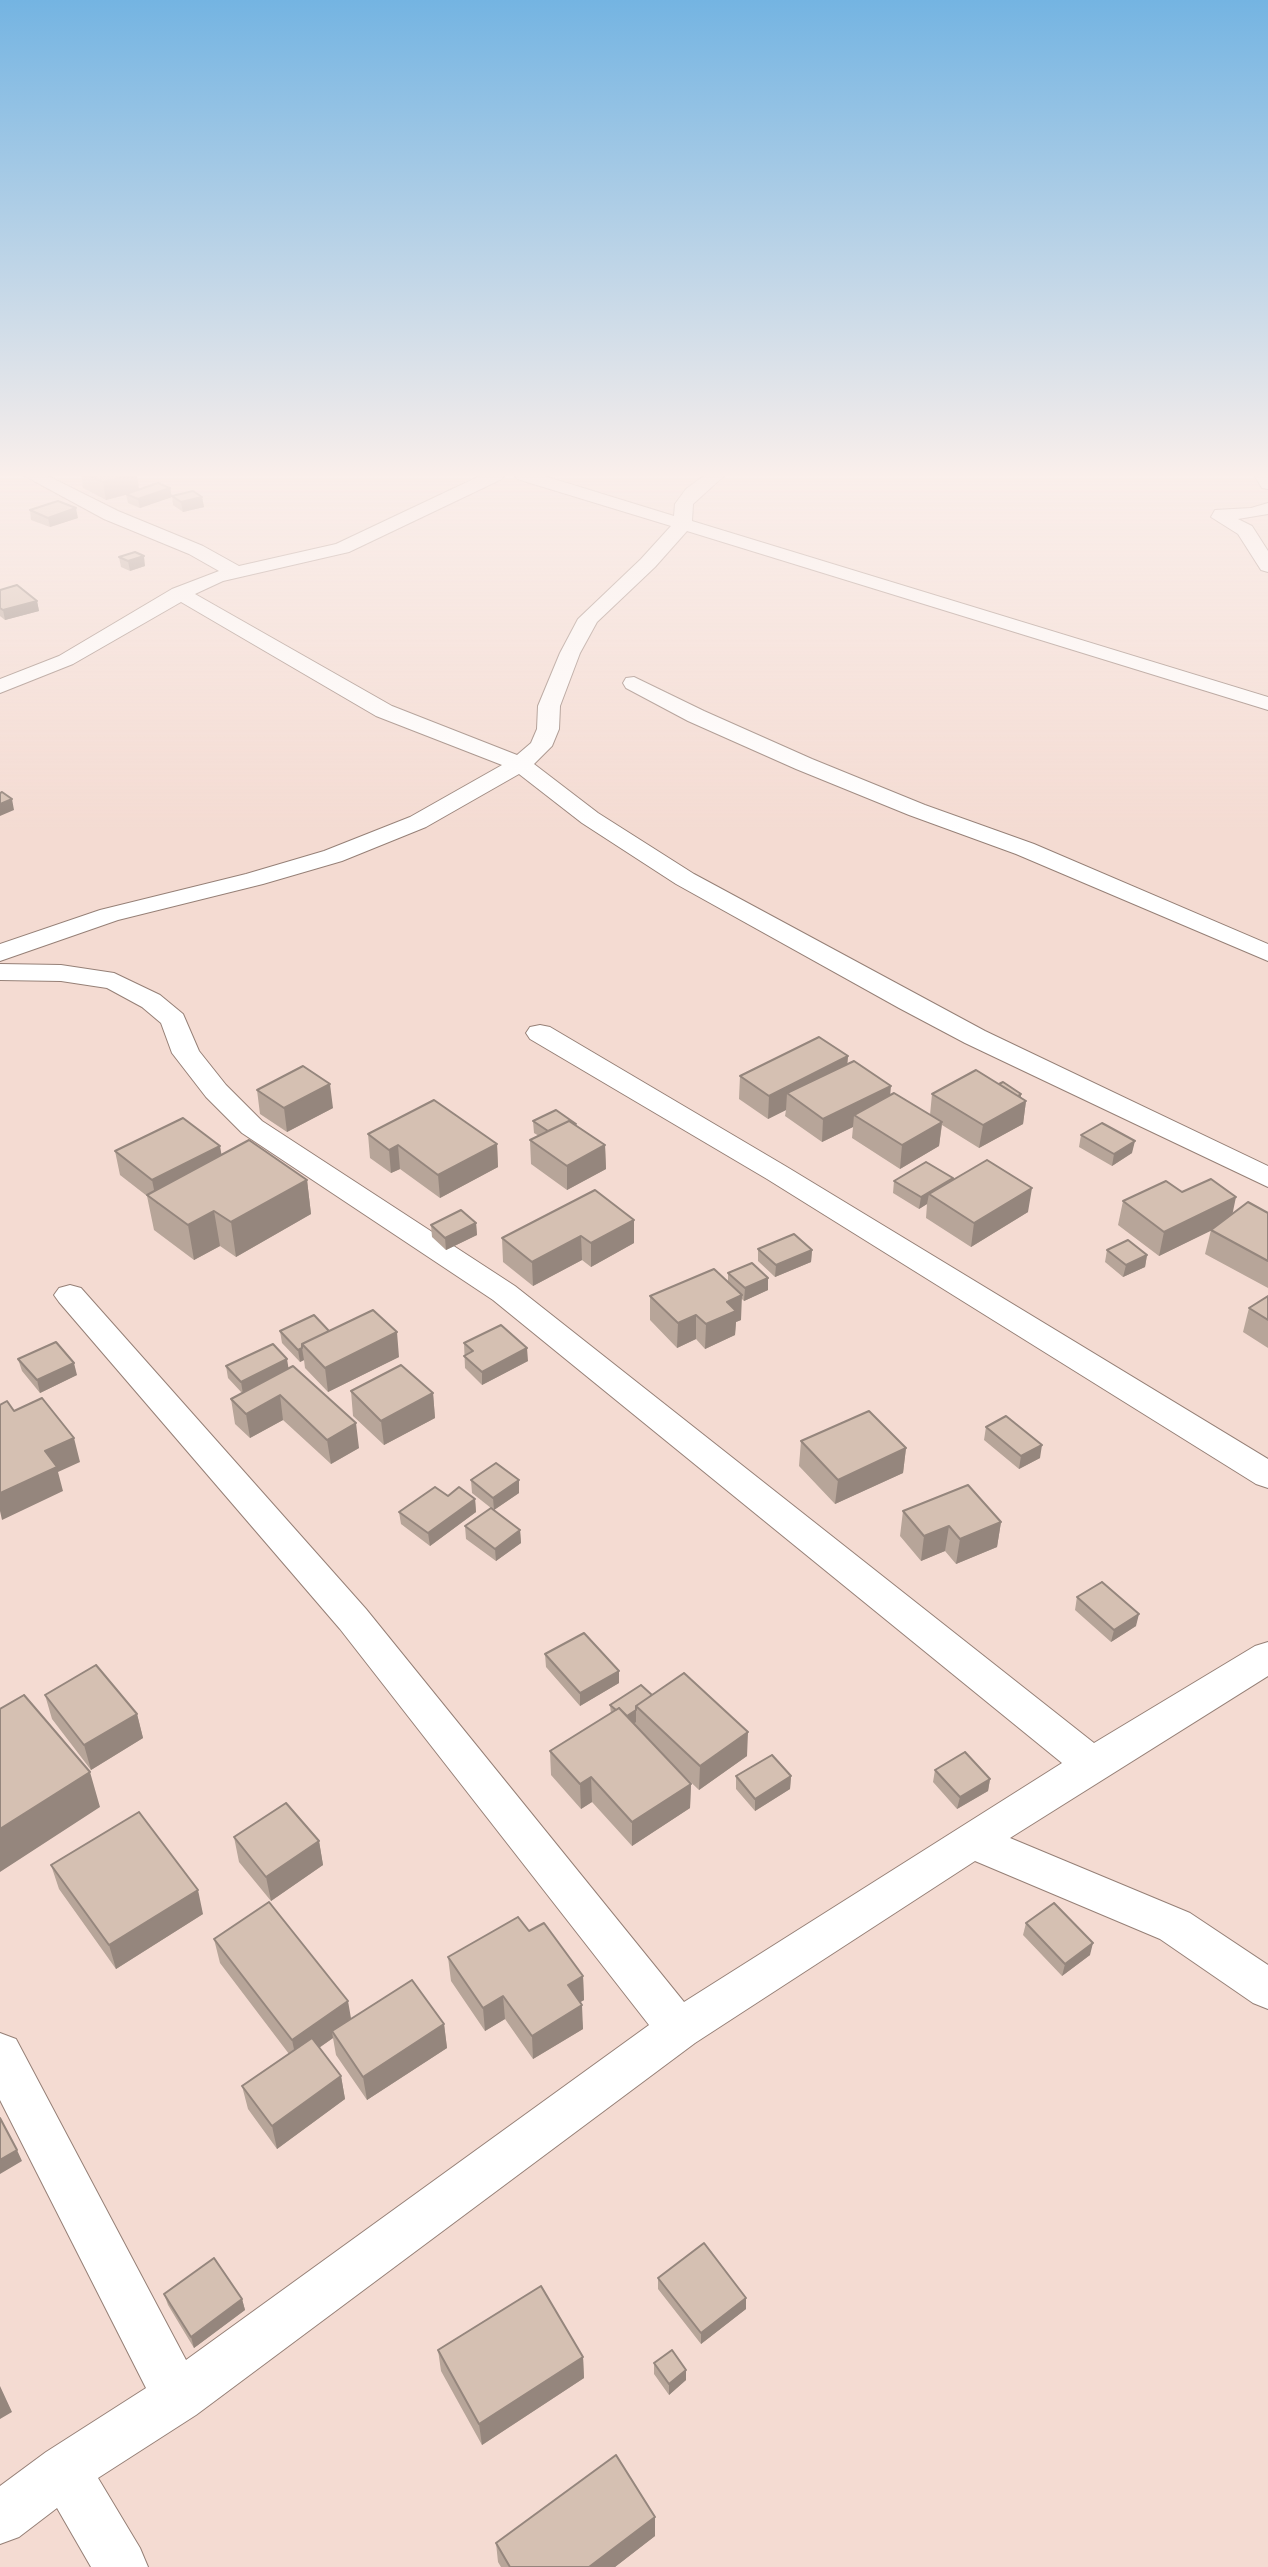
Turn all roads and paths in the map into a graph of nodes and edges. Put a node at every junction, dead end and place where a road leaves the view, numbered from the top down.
1 (176, 595) edge
2 (182, 595) edge
3 (615, 595) edge
4 (913, 595) edge
5 (634, 683) dead end
6 (0, 687) edge
7 (1268, 704) edge
8 (520, 764) junction
9 (0, 953) edge
10 (1268, 953) edge
11 (0, 972) edge
12 (540, 1033) dead end
13 (1268, 1178) edge
14 (70, 1295) dead end
15 (1268, 1475) edge
16 (1268, 1657) edge
17 (1092, 1764) junction
18 (972, 1841) junction
19 (1268, 1989) edge
20 (678, 2029) junction
21 (0, 2054) edge
22 (178, 2397) junction
23 (64, 2470) junction
24 (0, 2518) edge
25 (121, 2567) edge

1 - 6 street
2 - 8 street
3 - 8 street
4 - 7 street
5 - 10 street
8 - 9 street
8 - 13 street
11 - 17 street
12 - 15 street
14 - 20 street
16 - 17 street
17 - 18 street
18 - 19 street
18 - 20 street
20 - 22 street
21 - 22 street
22 - 23 street
23 - 24 street
23 - 25 street

